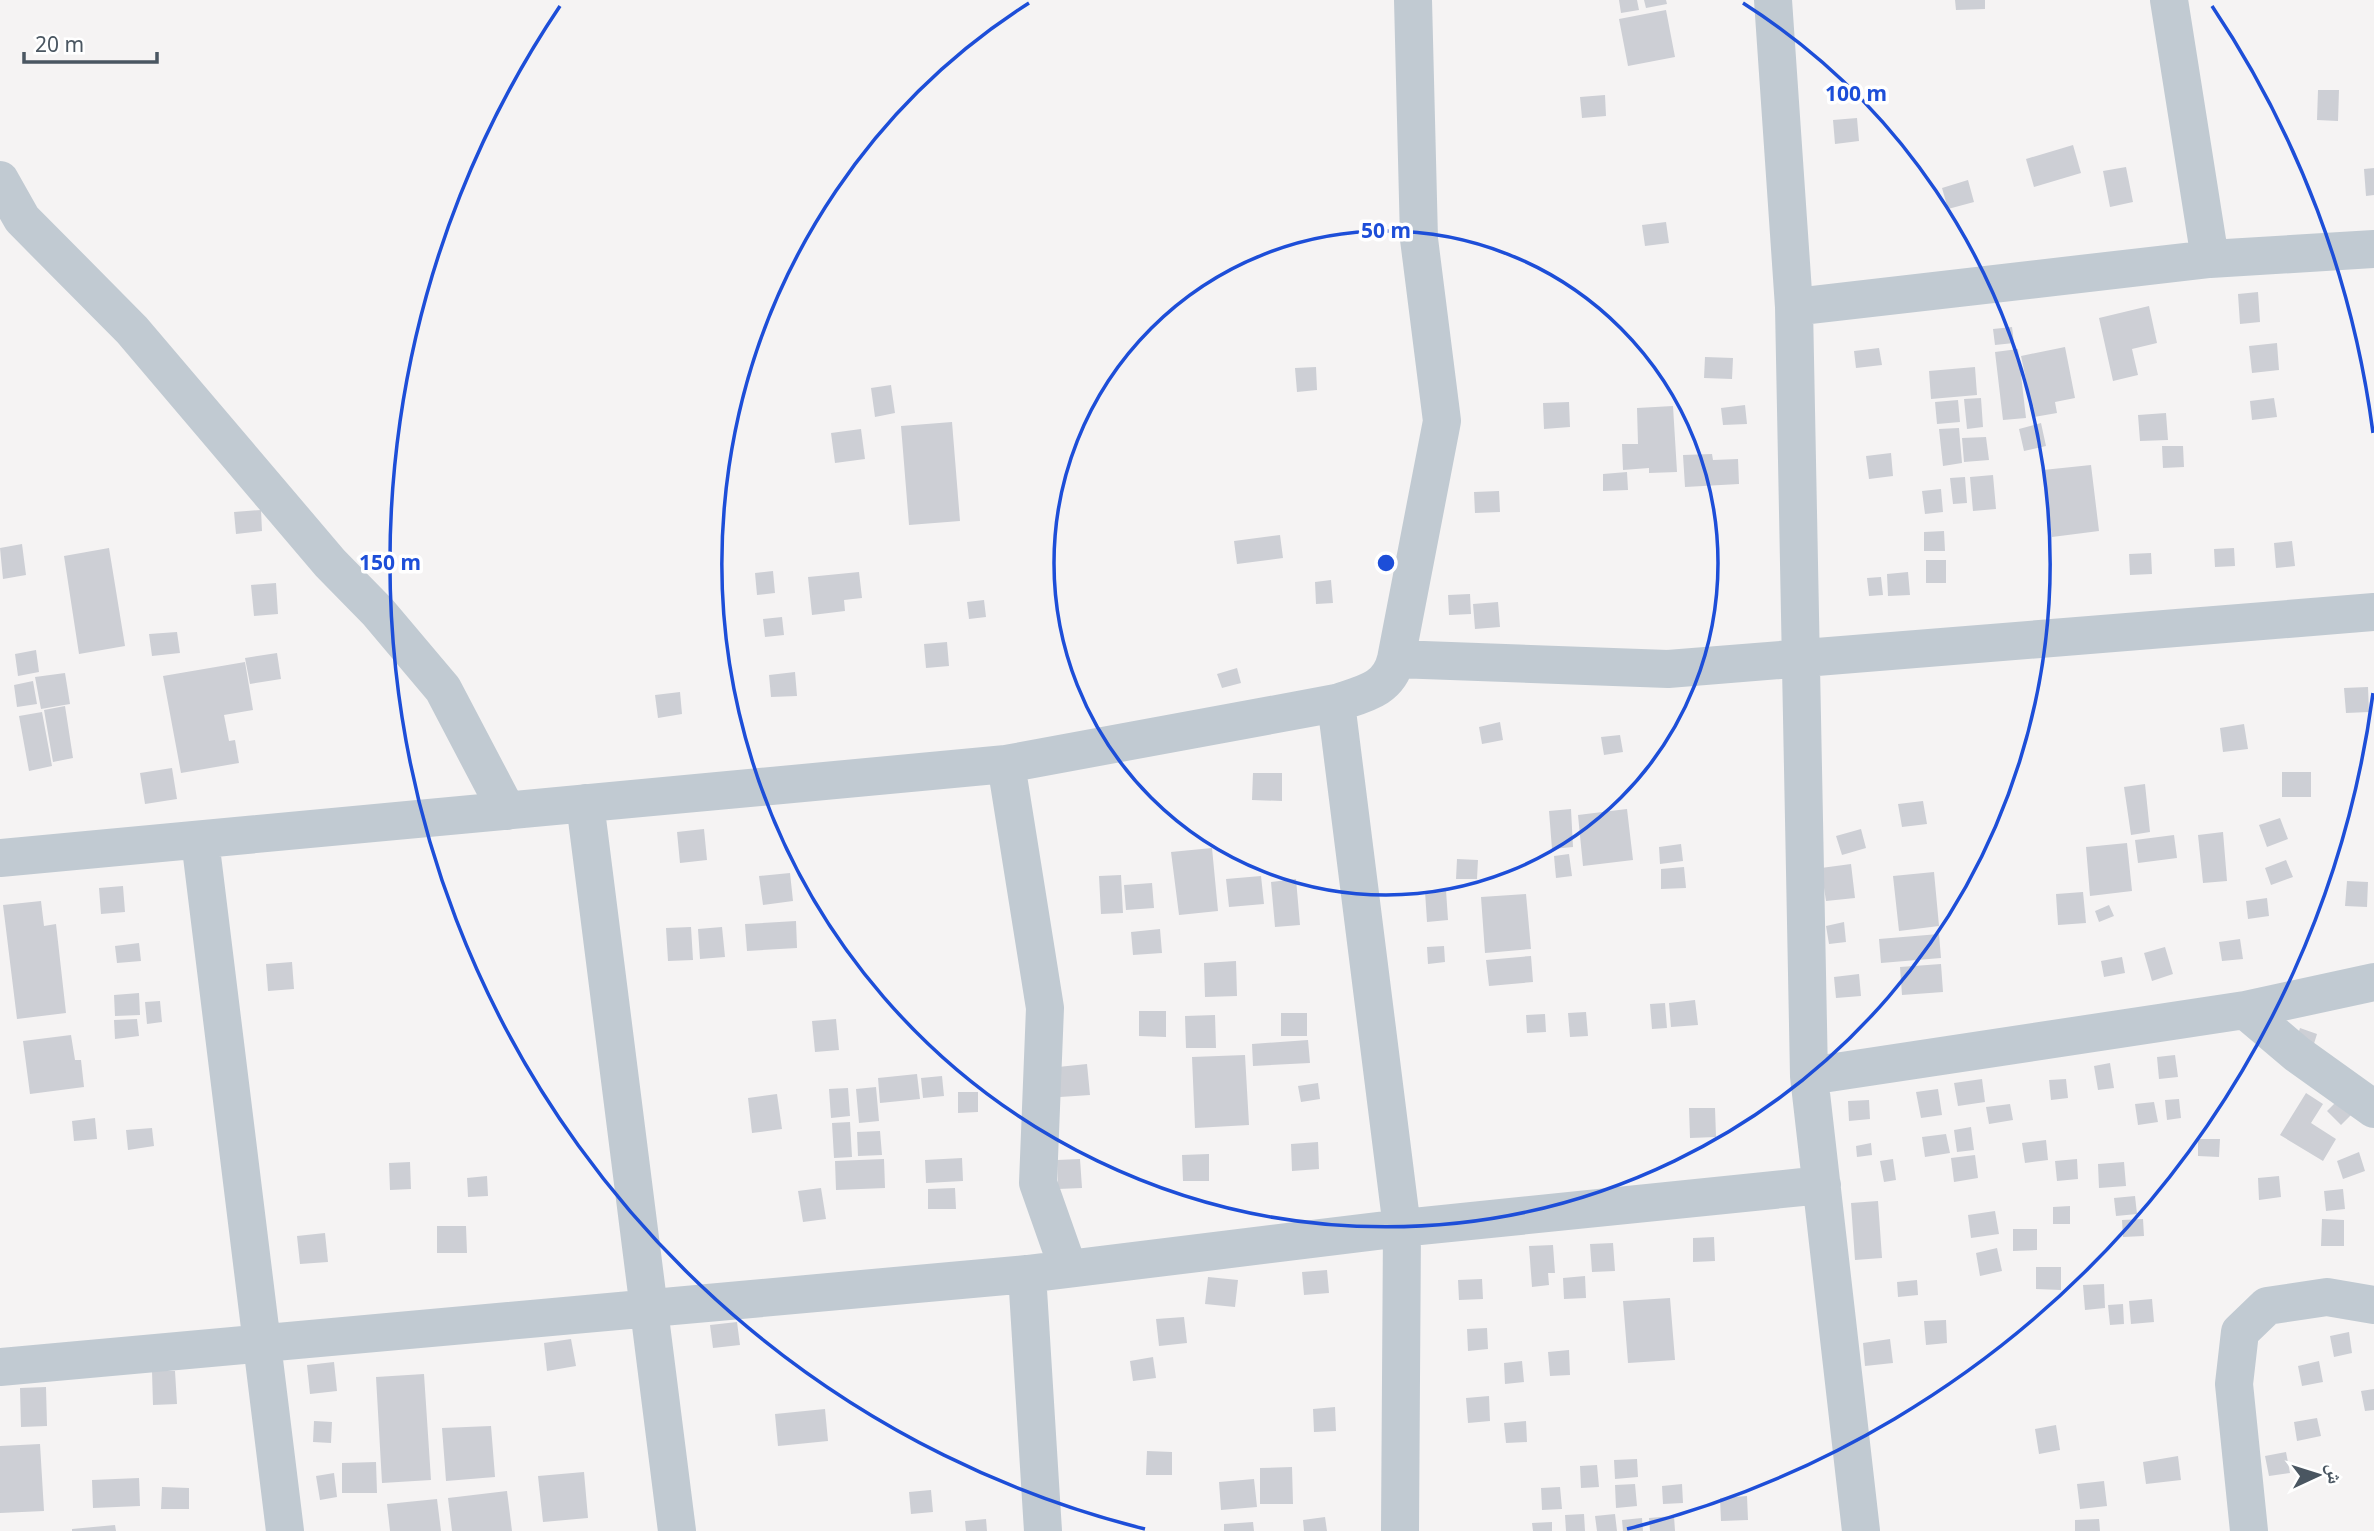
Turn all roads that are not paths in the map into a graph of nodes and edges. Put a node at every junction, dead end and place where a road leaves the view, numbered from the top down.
1 (1413, 0) edge
2 (1773, 0) edge
3 (2169, 0) edge
4 (0, 180) edge
5 (2374, 249) edge
6 (2210, 260) junction
7 (1794, 307) junction
8 (2374, 612) edge
9 (1396, 659) junction
10 (1802, 659) junction
11 (1336, 703) junction
12 (1006, 764) junction
13 (586, 803) junction
14 (507, 811) junction
15 (200, 840) junction
16 (0, 858) edge
17 (2374, 982) edge
18 (2245, 1010) junction
19 (1809, 1076) junction
20 (2374, 1109) edge
21 (1822, 1185) junction
22 (1402, 1228) junction
23 (1068, 1269) junction
24 (1027, 1273) junction
25 (2374, 1304) edge
26 (650, 1306) junction
27 (260, 1344) junction
28 (0, 1367) edge
29 (285, 1531) edge
30 (677, 1531) edge
31 (1043, 1531) edge
32 (1400, 1531) edge
33 (1861, 1531) edge
34 (2249, 1531) edge

1 - 9 street
2 - 7 street
3 - 6 street
4 - 14 street
5 - 6 street
6 - 7 street
7 - 10 street
8 - 10 street
9 - 10 street
9 - 11 street
10 - 19 street
11 - 12 street
11 - 22 street
12 - 13 street
12 - 23 street
13 - 14 street
13 - 26 street
14 - 15 street
15 - 16 street
15 - 27 street
17 - 18 street
18 - 19 street
18 - 20 street
19 - 21 street
21 - 22 street
21 - 33 street
22 - 23 street
22 - 32 street
23 - 24 street
24 - 26 street
24 - 31 street
25 - 34 street
26 - 27 street
26 - 30 street
27 - 28 street
27 - 29 street

